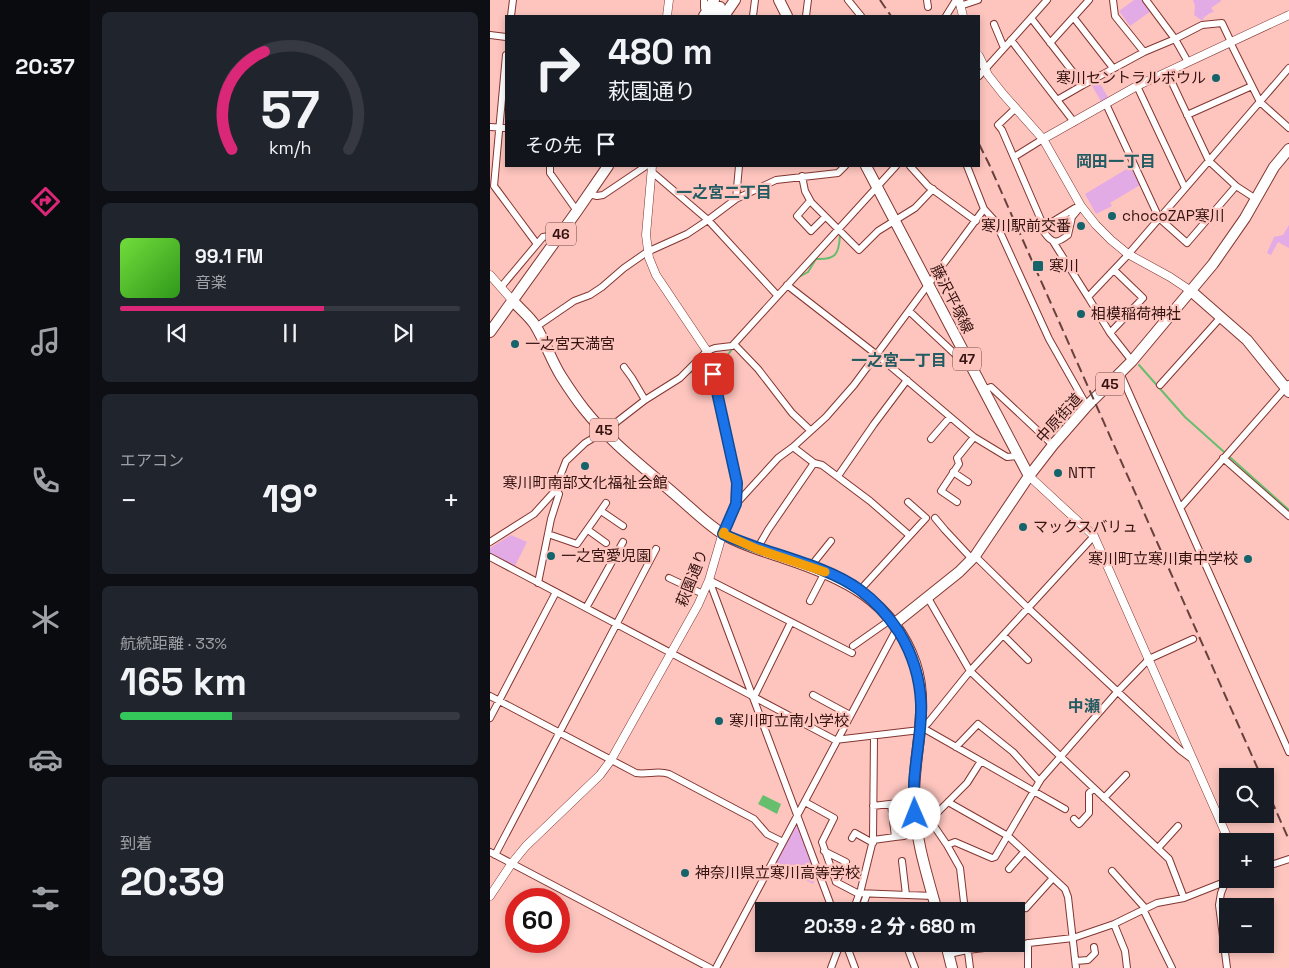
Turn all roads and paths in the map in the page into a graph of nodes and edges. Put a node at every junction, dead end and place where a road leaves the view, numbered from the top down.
1 (513, 0) edge
2 (668, 0) edge
3 (704, 0) edge
4 (735, 0) edge
5 (755, 0) edge
6 (779, 0) edge
7 (808, 0) edge
8 (848, 0) edge
9 (978, 0) edge
10 (1047, 0) edge
11 (1089, 0) edge
12 (1113, 0) edge
13 (1146, 0) edge
14 (959, 2) edge
15 (719, 8) edge
16 (708, 14) edge
17 (511, 15) edge
18 (667, 15) edge
19 (754, 15) edge
20 (787, 15) edge
21 (806, 15) edge
22 (860, 15) edge
23 (947, 15) edge
24 (963, 15) edge
25 (1289, 15) edge
26 (1031, 18) junction
27 (1074, 18) junction
28 (994, 24) dead end
29 (490, 35) edge
30 (505, 37) edge
31 (1175, 39) junction
32 (1011, 40) junction
33 (1231, 42) junction
34 (1050, 43) junction
35 (1004, 48) junction
36 (1144, 52) junction
37 (980, 58) edge
38 (1188, 62) junction
39 (1113, 68) junction
40 (1289, 68) edge
41 (985, 69) junction
42 (1167, 72) junction
43 (980, 75) edge
44 (505, 79) edge
45 (1083, 86) junction
46 (1137, 86) junction
47 (1252, 86) junction
48 (1057, 100) junction
49 (1260, 102) junction
50 (1106, 104) junction
51 (1016, 108) junction
52 (1187, 115) junction
53 (1074, 122) junction
54 (490, 127) edge
55 (503, 128) edge
56 (1289, 128) edge
57 (1043, 139) junction
58 (1289, 149) edge
59 (1014, 157) junction
60 (1208, 161) junction
61 (550, 167) edge
62 (607, 167) edge
63 (739, 167) edge
64 (844, 167) edge
65 (866, 167) edge
66 (895, 167) edge
67 (911, 167) edge
68 (967, 167) edge
69 (650, 168) edge
70 (802, 176) junction
71 (1236, 186) junction
72 (877, 188) junction
73 (1185, 188) junction
74 (933, 189) junction
75 (589, 194) junction
76 (736, 199) junction
77 (1256, 199) junction
78 (810, 201) junction
79 (1082, 206) junction
80 (984, 209) junction
81 (578, 211) junction
82 (825, 217) junction
83 (1158, 218) junction
84 (708, 220) junction
85 (976, 221) junction
86 (896, 222) junction
87 (1044, 227) junction
88 (839, 232) junction
89 (558, 238) junction
90 (1054, 243) junction
91 (537, 244) junction
92 (647, 252) junction
93 (1128, 254) junction
94 (1114, 270) junction
95 (490, 275) edge
96 (787, 285) junction
97 (928, 286) junction
98 (501, 287) junction
99 (1191, 292) junction
100 (777, 295) junction
101 (1088, 297) junction
102 (513, 301) junction
103 (909, 311) junction
104 (1221, 317) junction
105 (536, 327) junction
106 (490, 332) edge
107 (1110, 333) junction
108 (734, 344) junction
109 (707, 351) junction
110 (877, 355) junction
111 (964, 355) junction
112 (1132, 361) junction
113 (624, 367) dead end
114 (1120, 373) junction
115 (907, 380) junction
116 (1160, 385) dead end
117 (1288, 388) edge
118 (983, 390) junction
119 (645, 400) junction
120 (1087, 406) junction
121 (950, 417) junction
122 (810, 430) junction
123 (604, 431) junction
124 (974, 437) junction
125 (931, 439) dead end
126 (1053, 445) junction
127 (793, 447) junction
128 (1018, 456) junction
129 (1225, 456) junction
130 (814, 463) junction
131 (954, 472) junction
132 (838, 476) junction
133 (1029, 476) junction
134 (968, 482) dead end
135 (556, 491) junction
136 (908, 502) dead end
137 (958, 502) dead end
138 (606, 503) dead end
139 (736, 504) junction
140 (1180, 507) junction
141 (601, 510) junction
142 (1289, 516) edge
143 (937, 522) dead end
144 (623, 526) dead end
145 (588, 530) junction
146 (548, 534) junction
147 (723, 534) junction
148 (909, 535) junction
149 (1094, 536) junction
150 (490, 542) edge
151 (623, 542) dead end
152 (606, 543) dead end
153 (826, 544) dead end
154 (656, 549) dead end
155 (757, 549) junction
156 (618, 551) junction
157 (974, 557) junction
158 (490, 558) edge
159 (629, 558) dead end
160 (813, 568) junction
161 (825, 572) junction
162 (669, 578) dead end
163 (709, 580) junction
164 (538, 583) junction
165 (860, 590) junction
166 (556, 592) junction
167 (703, 594) junction
168 (810, 597) dead end
169 (928, 598) junction
170 (586, 608) junction
171 (1028, 608) junction
172 (791, 622) junction
173 (892, 622) junction
174 (617, 624) junction
175 (1003, 635) junction
176 (1193, 639) dead end
177 (857, 645) dead end
178 (671, 653) junction
179 (852, 653) dead end
180 (1148, 659) junction
181 (1028, 660) dead end
182 (970, 671) junction
183 (1118, 691) junction
184 (816, 695) dead end
185 (490, 696) edge
186 (754, 697) junction
187 (499, 701) junction
188 (850, 715) junction
189 (490, 718) edge
190 (922, 729) junction
191 (558, 732) junction
192 (875, 737) junction
193 (837, 740) junction
194 (956, 747) junction
195 (1289, 752) edge
196 (1060, 756) junction
197 (1192, 759) junction
198 (610, 760) junction
199 (981, 761) junction
200 (1126, 775) dead end
201 (1039, 781) junction
202 (914, 788) junction
203 (1094, 788) junction
204 (1033, 791) junction
205 (1104, 798) junction
206 (914, 801) junction
207 (805, 802) junction
208 (948, 802) junction
209 (891, 804) junction
210 (876, 806) junction
211 (1065, 809) dead end
212 (797, 816) junction
213 (930, 820) junction
214 (1074, 820) dead end
215 (1178, 826) dead end
216 (1225, 833) edge
217 (904, 836) dead end
218 (1008, 836) junction
219 (895, 837) junction
220 (852, 838) dead end
221 (875, 840) junction
222 (783, 842) junction
223 (947, 845) junction
224 (1158, 848) junction
225 (824, 851) junction
226 (1024, 852) junction
227 (493, 853) edge
228 (1289, 859) edge
229 (512, 863) junction
230 (905, 864) dead end
231 (1274, 864) edge
232 (1009, 869) dead end
233 (1112, 871) dead end
234 (1053, 878) junction
235 (836, 882) junction
236 (1219, 884) edge
237 (1225, 888) edge
238 (863, 893) junction
239 (906, 895) junction
240 (490, 896) edge
241 (933, 896) junction
242 (1184, 898) junction
243 (830, 902) edge
244 (858, 902) edge
245 (862, 902) edge
246 (935, 902) edge
247 (965, 902) edge
248 (1026, 908) dead end
249 (1144, 908) junction
250 (1114, 924) junction
251 (1073, 938) junction
252 (1025, 944) edge
253 (1028, 944) junction
254 (1094, 947) dead end
255 (837, 952) edge
256 (849, 952) edge
257 (909, 952) edge
258 (948, 952) edge
259 (968, 952) edge
260 (1076, 965) edge
261 (710, 968) edge
262 (716, 968) edge
263 (831, 968) edge
264 (855, 968) edge
265 (915, 968) edge
266 (952, 968) edge
267 (970, 968) edge
268 (1028, 968) edge
269 (1127, 968) edge
270 (1172, 968) edge
271 (1227, 968) edge

1 - 17 street
2 - 18 street
3 - 16 street
4 - 15 main road
5 - 19 street
6 - 20 main road
7 - 21 street
8 - 22 street
9 - 14 street
10 - 26 street
11 - 27 street
12 - 36 street
13 - 31 street
14 - 23 street
14 - 24 street
15 - 16 main road
25 - 33 street
26 - 32 street
26 - 34 street
27 - 34 street
27 - 39 street
28 - 35 street
29 - 30 street
31 - 33 street
31 - 36 street
31 - 38 street
32 - 35 street
32 - 48 street
33 - 38 street
33 - 47 street
34 - 45 street
35 - 41 street
36 - 39 street
37 - 41 street
38 - 42 street
39 - 45 street
40 - 49 street
41 - 43 street
41 - 51 street
42 - 46 street
42 - 52 street
44 - 55 street
45 - 48 street
46 - 50 street
46 - 73 street
47 - 49 street
47 - 52 street
48 - 53 street
49 - 56 street
49 - 60 street
50 - 53 street
50 - 83 street
51 - 57 street
51 - 59 street
52 - 60 street
53 - 57 street
54 - 55 street
55 - 91 street
57 - 59 street
57 - 79 street
58 - 77 main road, 中原街道 / 45
59 - 87 street
60 - 71 street
60 - 73 street
61 - 81 street
62 - 75 main road, 46
63 - 76 street
64 - 70 street
65 - 72 main road, 47
66 - 72 street
67 - 74 street
68 - 80 street
69 - 75 street
69 - 84 street
69 - 92 street, 萩園通り
70 - 76 street
70 - 78 street
71 - 77 street
71 - 83 street
72 - 86 main road, 47
72 - 88 street
73 - 83 street
74 - 85 street
74 - 86 street
75 - 81 main road, 46
76 - 84 street
77 - 99 main road, 中原街道 / 45
78 - 82 street
78 - 82 street
79 - 87 street
79 - 90 street
79 - 93 street
80 - 85 street
80 - 120 street
81 - 89 main road, 46
82 - 88 street
83 - 93 street
84 - 92 street
84 - 100 street
85 - 97 street
86 - 88 street
86 - 97 main road, 藤沢平塚線 / 47
87 - 90 street
88 - 96 street
89 - 91 street
89 - 102 main road, 46
90 - 101 street
91 - 98 street
92 - 105 street
92 - 109 street, 萩園通り
93 - 94 street
93 - 99 street
94 - 101 street
94 - 107 street
95 - 98 street
96 - 100 street
96 - 110 street
97 - 103 street
97 - 111 main road, 藤沢平塚線 / 47
98 - 102 street
99 - 104 main road
99 - 112 main road, 中原街道 / 45
100 - 108 street
101 - 107 street
102 - 105 main road, 45
102 - 106 main road, 46
103 - 110 street
103 - 111 street
104 - 116 street
104 - 117 main road
105 - 123 main road, 45
107 - 112 street
108 - 109 street
108 - 122 street
109 - 119 street
109 - 139 street, 萩園通り
110 - 115 street
110 - 122 street
111 - 118 main road, 藤沢平塚線 / 47
112 - 114 main road, 中原街道 / 45
113 - 119 street
114 - 120 main road, 中原街道 / 45
114 - 140 street
115 - 121 street
115 - 132 street
117 - 129 street
118 - 126 street
118 - 128 main road, 藤沢平塚線 / 47
119 - 123 street
120 - 126 main road, 中原街道 / 45
121 - 124 street
121 - 125 street
122 - 127 street
123 - 135 street
123 - 147 main road, 45
124 - 128 street
124 - 131 street
126 - 133 main road, 中原街道 / 45
127 - 130 street
127 - 139 street
128 - 133 main road, 藤沢平塚線 / 47
129 - 140 street
129 - 142 street
130 - 132 street
130 - 155 street
131 - 134 street
131 - 137 street
132 - 148 street
133 - 149 street
133 - 157 main road, 中原街道 / 45
135 - 146 street
135 - 150 street
136 - 148 street
138 - 141 street
139 - 147 street, 萩園通り
140 - 195 street
141 - 144 street
141 - 145 street
143 - 157 street
145 - 146 street
145 - 152 street
146 - 164 street
147 - 155 main road, 45
147 - 163 street, 萩園通り
148 - 165 street
149 - 171 street
149 - 180 street
151 - 156 street
153 - 160 street
154 - 174 street
155 - 160 main road, 45
156 - 159 street
156 - 170 street
157 - 169 main road, 中原街道 / 45
157 - 171 street
158 - 164 street
160 - 161 main road, 45
161 - 165 main road, 45
161 - 168 street
162 - 167 street
163 - 167 street, 萩園通り
163 - 172 street
163 - 186 street
164 - 166 street
165 - 173 main road, 45
166 - 170 street
166 - 187 street
167 - 178 street, 萩園通り
169 - 173 main road, 中原街道 / 45
169 - 182 street
170 - 174 street
171 - 175 street
171 - 183 street
172 - 179 street
172 - 186 street
173 - 177 street
173 - 188 street
173 - 190 main road, 45
174 - 178 street
174 - 191 street
175 - 181 street
175 - 182 street
176 - 180 street
178 - 186 street
178 - 198 street, 萩園通り
180 - 183 street
180 - 197 street
182 - 190 street
182 - 196 street
183 - 196 street
183 - 197 street
184 - 188 street
185 - 187 street
186 - 193 street
186 - 212 street
187 - 189 street
187 - 191 street
188 - 193 street
190 - 192 street
190 - 194 street
190 - 202 main road, 45
191 - 198 street
191 - 227 street
192 - 193 street
192 - 210 street
193 - 207 street
194 - 199 street
194 - 201 street
196 - 201 street
196 - 203 street
197 - 216 street
198 - 222 street
198 - 229 street, 萩園通り
199 - 204 street
199 - 208 street
200 - 205 street
201 - 204 street
202 - 206 main road, 45
202 - 213 street
203 - 205 street
203 - 214 street
204 - 211 street
204 - 218 street
205 - 224 street
206 - 209 street
206 - 241 main road, 45
207 - 212 street
207 - 225 street
208 - 213 street
208 - 218 street
209 - 210 street
209 - 219 street
210 - 221 street
212 - 222 street
212 - 243 street
213 - 223 street
215 - 224 street
217 - 219 street
218 - 223 street
218 - 226 street
219 - 221 street
220 - 221 street
221 - 238 street
222 - 262 street
223 - 247 street
224 - 242 street
225 - 235 street
225 - 235 street
226 - 232 street
226 - 234 street
227 - 229 street
228 - 231 street
229 - 240 street, 萩園通り
229 - 261 street
230 - 239 street
233 - 249 street
234 - 248 street
234 - 251 street
235 - 238 street
236 - 242 street
237 - 271 street
238 - 239 street
238 - 244 street
238 - 245 street
239 - 241 street
241 - 246 main road, 45
242 - 249 street
249 - 250 street
249 - 270 street
250 - 251 street
250 - 269 street
251 - 253 street
251 - 260 street
252 - 253 street
253 - 268 street
254 - 260 street
255 - 263 street
256 - 264 street
257 - 265 street
258 - 266 main road
259 - 267 street

